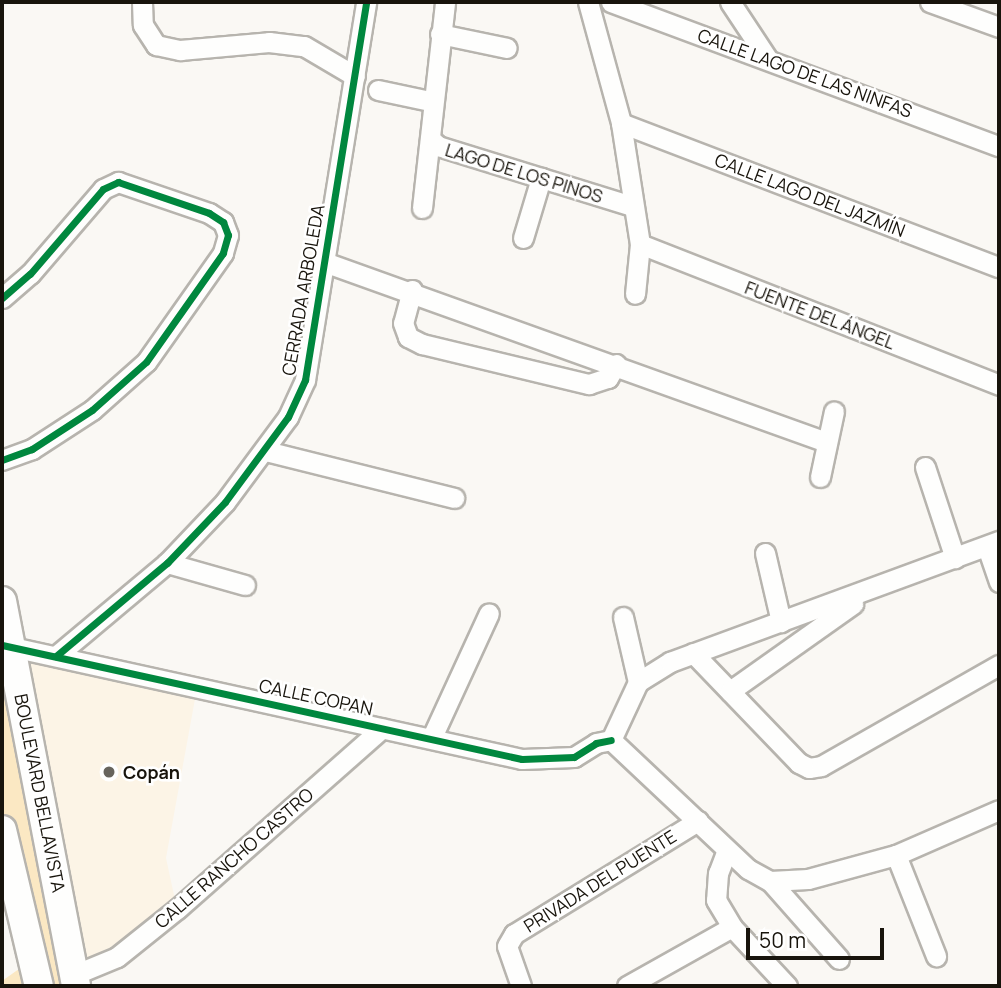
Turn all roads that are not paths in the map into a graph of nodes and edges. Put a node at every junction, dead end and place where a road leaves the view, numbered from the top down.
1 (142, 2) edge
2 (366, 2) edge
3 (445, 2) edge
4 (588, 2) edge
5 (611, 2) edge
6 (730, 2) edge
7 (930, 2) edge
8 (999, 27) edge
9 (440, 34) junction
10 (508, 48) dead end
11 (767, 58) junction
12 (355, 76) junction
13 (378, 90) dead end
14 (430, 101) junction
15 (621, 123) junction
16 (430, 139) junction
17 (999, 146) edge
18 (541, 178) junction
19 (632, 206) junction
20 (422, 208) dead end
21 (523, 238) dead end
22 (640, 244) junction
23 (327, 263) junction
24 (999, 267) edge
25 (412, 290) junction
26 (635, 294) dead end
27 (2, 298) edge
28 (615, 364) junction
29 (999, 385) edge
30 (834, 411) dead end
31 (826, 442) junction
32 (267, 451) junction
33 (2, 460) edge
34 (925, 467) dead end
35 (820, 477) dead end
36 (454, 498) dead end
37 (993, 544) edge
38 (765, 552) dead end
39 (954, 558) junction
40 (176, 565) junction
41 (999, 582) edge
42 (246, 585) dead end
43 (873, 589) junction
44 (2, 601) edge
45 (489, 613) dead end
46 (624, 617) dead end
47 (781, 622) junction
48 (7, 646) edge
49 (693, 653) junction
50 (56, 656) junction
51 (999, 665) edge
52 (638, 682) junction
53 (730, 691) junction
54 (382, 728) junction
55 (432, 737) junction
56 (611, 740) junction
57 (999, 810) edge
58 (698, 821) junction
59 (2, 830) edge
60 (727, 850) junction
61 (897, 855) junction
62 (770, 881) junction
63 (732, 927) junction
64 (936, 956) dead end
65 (839, 959) dead end
66 (76, 980) edge
67 (39, 986) edge
68 (521, 986) edge
69 (627, 986) edge
70 (787, 986) edge

1 - 12 street
2 - 12 street, CERRADA ARBOLEDA
3 - 9 street, LAGO DE LOS PINOS
4 - 15 street
5 - 11 street, CALLE LAGO DE LAS NINFAS
6 - 11 street
7 - 8 street
9 - 10 street
9 - 14 street, LAGO DE LOS PINOS
11 - 17 street, CALLE LAGO DE LAS NINFAS
12 - 23 street, CERRADA ARBOLEDA
13 - 14 street
14 - 16 street, LAGO DE LOS PINOS
15 - 19 street
15 - 24 street, CALLE LAGO DEL JAZMÍN
16 - 18 street, LAGO DE LOS PINOS
16 - 20 street
18 - 19 street, LAGO DE LOS PINOS
18 - 21 street
19 - 22 street
22 - 26 street
22 - 29 street, FUENTE DEL ÁNGEL
23 - 25 street
23 - 32 street, CERRADA ARBOLEDA
25 - 28 street
25 - 28 street
27 - 33 street
28 - 31 street
30 - 31 street
31 - 35 street
32 - 36 street
32 - 40 street, CERRADA ARBOLEDA
34 - 39 street
37 - 39 street
37 - 41 street
38 - 47 street
39 - 43 street
40 - 42 street
40 - 50 street, CERRADA ARBOLEDA
43 - 47 street
43 - 53 street
44 - 48 main road, BOULEVARD BELLAVISTA
45 - 55 street
46 - 52 street
47 - 49 street
48 - 50 street, CALLE COPAN
48 - 66 main road, BOULEVARD BELLAVISTA
49 - 52 street
49 - 53 street
50 - 54 street, CALLE COPAN
51 - 53 street
52 - 56 street
54 - 55 street, CALLE COPAN
54 - 66 street, CALLE RANCHO CASTRO
55 - 56 street, CALLE COPAN
56 - 58 street
57 - 61 street
58 - 60 street
58 - 68 street, PRIVADA DEL PUENTE
59 - 67 main road
60 - 62 street
60 - 63 street
61 - 62 street
61 - 64 street
62 - 65 street
63 - 69 street
63 - 70 street

